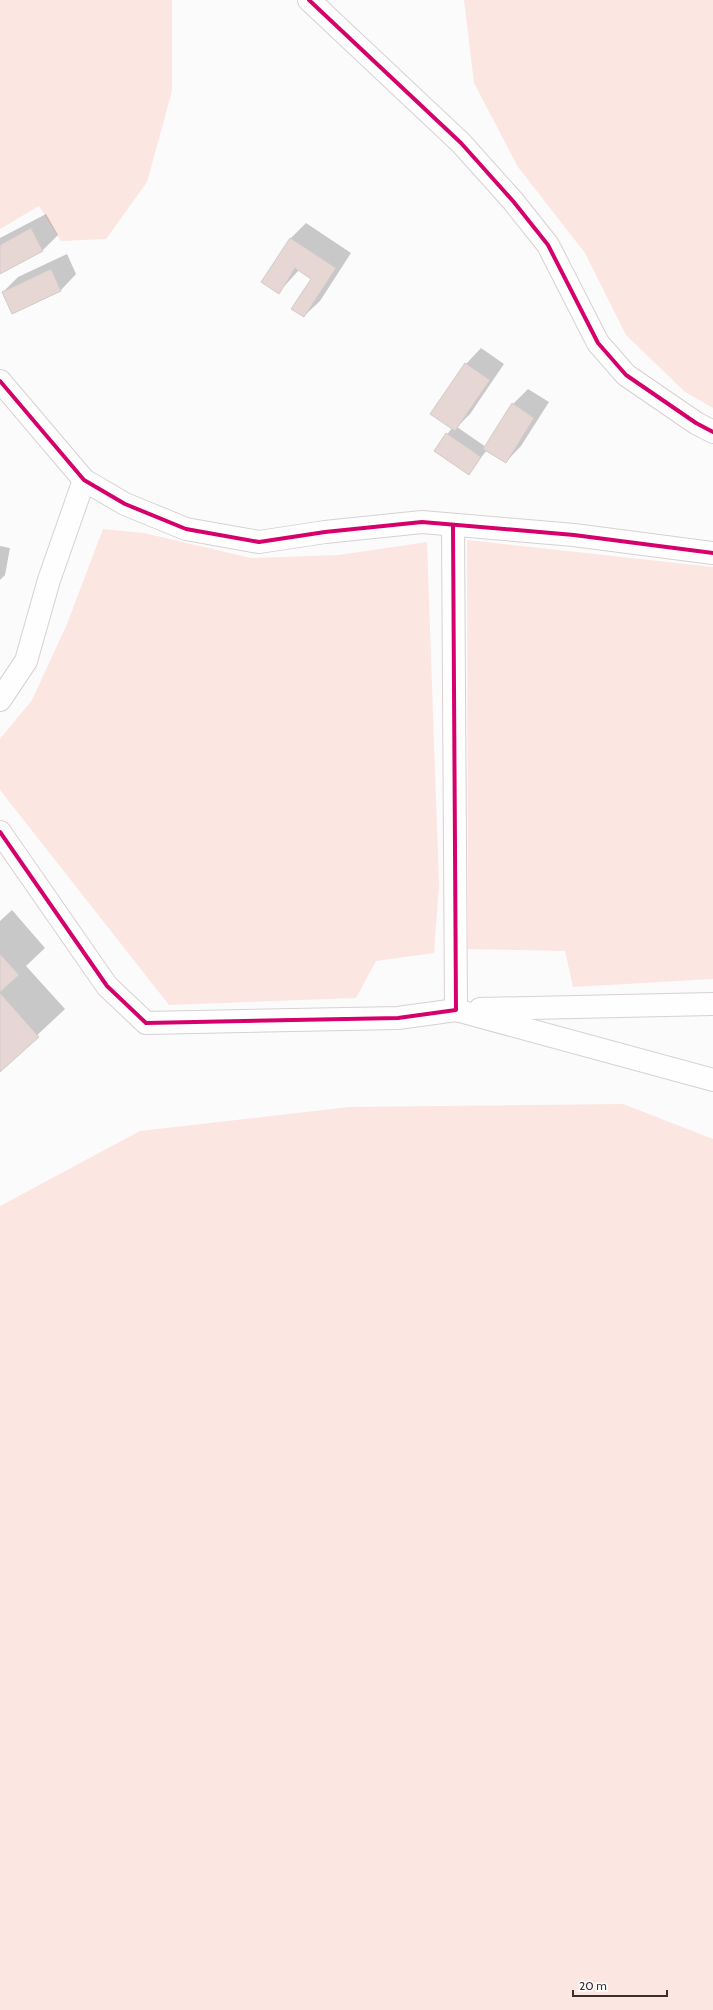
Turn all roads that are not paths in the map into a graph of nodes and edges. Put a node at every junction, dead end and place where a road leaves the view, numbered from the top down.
1 (309, 0) edge
2 (0, 381) edge
3 (713, 432) edge
4 (84, 480) junction
5 (453, 524) junction
6 (713, 553) edge
7 (0, 700) edge
8 (0, 832) edge
9 (713, 1004) edge
10 (456, 1010) junction
11 (713, 1080) edge

1 - 3 street
2 - 4 street
4 - 5 street
4 - 7 street
5 - 6 street
5 - 10 street
8 - 10 street
9 - 10 street
10 - 11 street

